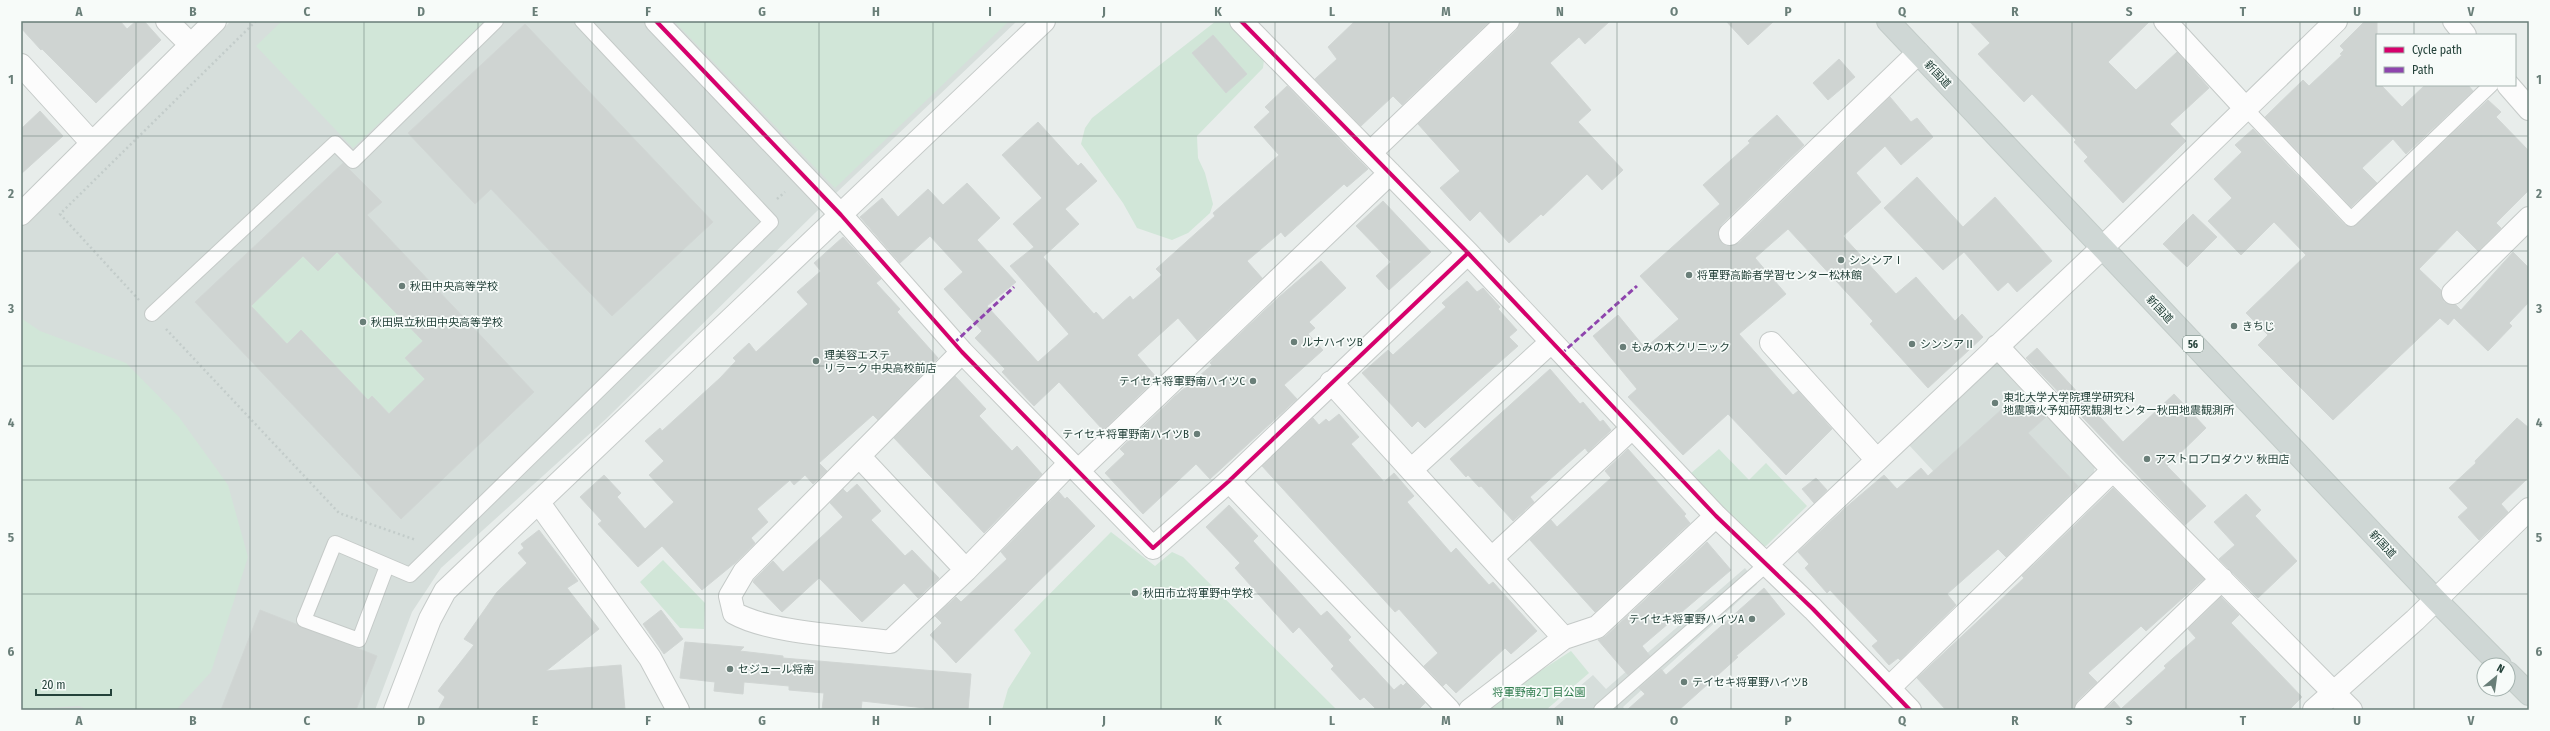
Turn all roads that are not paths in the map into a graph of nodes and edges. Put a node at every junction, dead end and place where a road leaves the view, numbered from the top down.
1 (167, 21) edge
2 (215, 21) edge
3 (496, 21) edge
4 (582, 21) edge
5 (656, 21) edge
6 (1044, 21) edge
7 (1241, 21) edge
8 (1508, 21) edge
9 (1888, 21) edge
10 (2165, 21) edge
11 (2336, 21) edge
12 (2454, 21) edge
13 (2464, 34) edge
14 (191, 45) junction
15 (1918, 53) junction
16 (21, 65) edge
17 (2490, 86) edge
18 (2509, 86) edge
19 (2529, 109) edge
20 (2247, 110) junction
21 (92, 143) junction
22 (1370, 153) junction
23 (1390, 173) junction
24 (21, 214) edge
25 (841, 215) junction
26 (2529, 218) edge
27 (1730, 234) dead end
28 (2102, 248) junction
29 (1468, 253) junction
30 (2453, 293) dead end
31 (152, 314) road end
32 (1550, 343) junction
33 (1771, 343) dead end
34 (1997, 346) junction
35 (962, 352) junction
36 (1331, 382) junction
37 (1632, 428) junction
38 (859, 456) junction
39 (1877, 460) junction
40 (1074, 467) junction
41 (1411, 470) junction
42 (2113, 470) junction
43 (1229, 481) junction
44 (539, 503) junction
45 (2529, 509) edge
46 (1716, 516) junction
47 (1492, 558) junction
48 (1767, 564) junction
49 (387, 566) junction
50 (966, 570) junction
51 (2222, 579) junction
52 (2435, 599) junction
53 (1564, 638) junction
54 (2492, 657) edge
55 (2516, 681) edge
56 (1889, 688) junction
57 (2333, 691) junction
58 (2529, 694) edge
59 (682, 709) edge
60 (395, 710) edge
61 (1449, 710) edge
62 (1470, 710) edge
63 (1601, 710) edge
64 (1910, 710) edge
65 (2086, 710) edge
66 (2314, 710) edge
67 (2351, 710) edge

1 - 14 street
2 - 14 street
3 - 31 lane
4 - 49 lane
5 - 25 street
6 - 25 street
7 - 22 street
8 - 22 street
9 - 15 main road, 新国道 / 56
10 - 20 street
11 - 20 street
12 - 13 street
14 - 21 street
15 - 27 street
15 - 28 main road, 新国道 / 56
16 - 21 street
17 - 20 lane
18 - 19 street
20 - 28 street
21 - 24 street
22 - 23 street
23 - 29 street
23 - 40 street
25 - 35 street
25 - 44 street
26 - 30 street
28 - 34 street
28 - 52 main road, 新国道 / 56
29 - 32 street
29 - 36 street
32 - 37 street
32 - 41 street
33 - 39 street
34 - 39 street
34 - 42 street
35 - 38 street
35 - 40 street
36 - 41 street
36 - 43 street
37 - 46 street
37 - 47 street
38 - 50 street
38 - 50 street
39 - 48 street
40 - 43 street
40 - 50 street
41 - 47 street
42 - 51 street
42 - 56 street
43 - 61 street
44 - 59 street
44 - 60 street
45 - 52 street
46 - 48 street
46 - 53 street
47 - 53 street
48 - 56 street
48 - 63 lane
49 - 49 lane
51 - 57 street
51 - 65 street
52 - 54 main road, 新国道 / 56
52 - 57 street
53 - 62 street
55 - 58 main road
56 - 64 street
57 - 66 street
57 - 67 street

